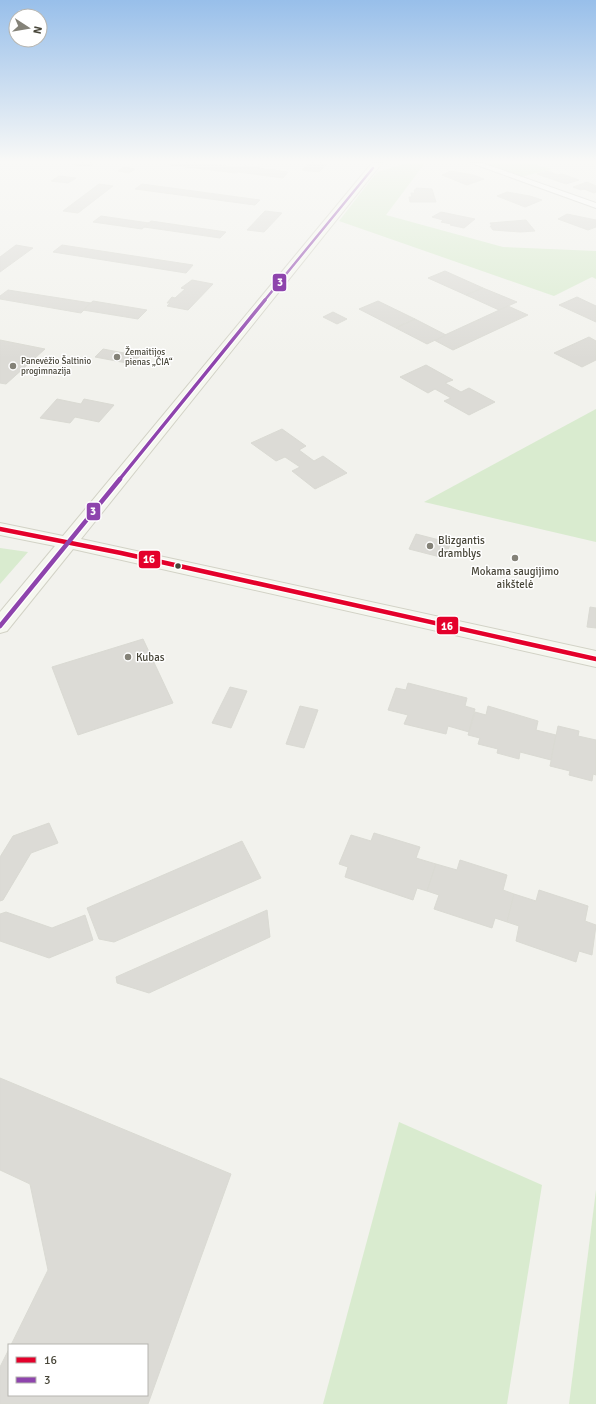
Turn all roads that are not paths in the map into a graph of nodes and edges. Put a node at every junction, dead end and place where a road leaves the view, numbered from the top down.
1 (324, 229) edge
2 (0, 529) edge
3 (68, 542) junction
4 (0, 626) edge
5 (596, 659) edge

1 - 3 main road
2 - 3 main road
3 - 4 main road
3 - 5 main road

